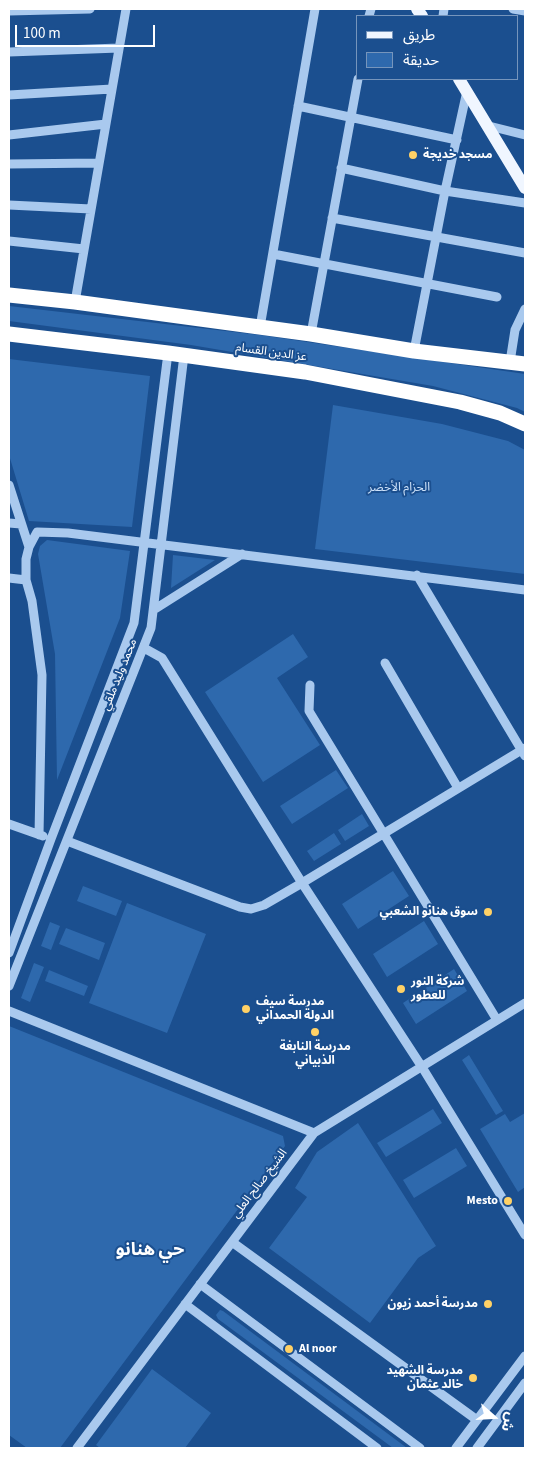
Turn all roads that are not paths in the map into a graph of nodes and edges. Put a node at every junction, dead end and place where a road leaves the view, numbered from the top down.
1 (90, 9) edge
2 (126, 9) edge
3 (315, 9) edge
4 (513, 9) edge
5 (9, 11) edge
6 (525, 11) edge
7 (119, 48) junction
8 (9, 52) edge
9 (358, 80) edge
10 (461, 80) edge
11 (112, 89) junction
12 (467, 91) junction
13 (9, 95) edge
14 (298, 106) junction
15 (351, 116) junction
16 (106, 124) junction
17 (488, 126) junction
18 (9, 135) edge
19 (525, 135) edge
20 (457, 140) junction
21 (99, 163) junction
22 (9, 164) edge
23 (342, 168) junction
24 (525, 188) edge
25 (445, 190) junction
26 (525, 203) edge
27 (9, 205) edge
28 (91, 209) junction
29 (332, 218) junction
30 (436, 237) junction
31 (9, 241) edge
32 (84, 249) junction
33 (525, 253) edge
34 (273, 254) junction
35 (324, 264) junction
36 (427, 283) junction
37 (9, 295) edge
38 (497, 297) dead end
39 (75, 302) junction
40 (525, 309) edge
41 (260, 327) junction
42 (9, 334) edge
43 (311, 334) junction
44 (414, 351) junction
45 (168, 353) junction
46 (184, 355) junction
47 (518, 363) edge
48 (525, 424) edge
49 (9, 486) edge
50 (9, 523) edge
51 (21, 524) junction
52 (146, 542) junction
53 (161, 544) junction
54 (29, 546) junction
55 (242, 554) junction
56 (416, 575) junction
57 (9, 578) edge
58 (26, 580) junction
59 (525, 590) edge
60 (155, 609) junction
61 (144, 648) junction
62 (385, 663) dead end
63 (310, 685) dead end
64 (524, 751) edge
65 (458, 788) junction
66 (9, 824) edge
67 (384, 833) junction
68 (39, 835) junction
69 (50, 838) junction
70 (67, 841) junction
71 (302, 883) junction
72 (9, 953) edge
73 (9, 986) edge
74 (525, 1003) edge
75 (9, 1011) edge
76 (497, 1020) junction
77 (422, 1066) junction
78 (314, 1134) junction
79 (525, 1235) edge
80 (232, 1242) junction
81 (200, 1284) junction
82 (185, 1304) junction
83 (525, 1356) edge
84 (525, 1383) edge
85 (477, 1420) junction
86 (77, 1448) edge
87 (377, 1448) edge
88 (420, 1448) edge
89 (456, 1448) edge
90 (477, 1448) edge

1 - 5 street
2 - 7 street
3 - 14 street
4 - 6 street
7 - 8 street
7 - 11 street
9 - 15 street
10 - 12 main road
11 - 13 street
11 - 16 street
12 - 17 main road
12 - 20 street
14 - 15 street
14 - 34 street
15 - 20 street
15 - 23 street
16 - 18 street
16 - 21 street
17 - 19 street
17 - 24 main road
20 - 25 street
21 - 22 street
21 - 28 street
23 - 25 street
23 - 29 street
25 - 26 street
25 - 30 street
27 - 28 street
28 - 32 street
29 - 30 street
29 - 35 street
30 - 33 street
30 - 36 street
31 - 32 street
32 - 39 street
34 - 35 street
34 - 41 street
35 - 36 street
35 - 43 street
36 - 38 street
36 - 44 street
37 - 39 highway, عز الدين القسام
39 - 41 highway, عز الدين القسام
40 - 47 street
41 - 43 highway, عز الدين القسام
42 - 45 highway, عز الدين القسام
43 - 44 highway, عز الدين القسام
44 - 47 highway, عز الدين القسام
45 - 46 highway, عز الدين القسام
45 - 52 street, محمد وليد ملقي
46 - 48 highway, عز الدين القسام
46 - 53 street, محمد وليد ملقي
49 - 51 street
50 - 51 street
51 - 54 street
52 - 53 street
52 - 54 street
52 - 69 street, محمد وليد ملقي
53 - 55 street
53 - 60 street, محمد وليد ملقي
54 - 58 street
55 - 56 street
55 - 60 street
56 - 59 street
56 - 64 street
57 - 58 street
58 - 68 street
60 - 61 street, محمد وليد ملقي
61 - 70 street, محمد وليد ملقي
61 - 71 street
62 - 65 street
63 - 67 street
64 - 65 street
65 - 67 street
66 - 68 street
67 - 71 street
67 - 76 street
68 - 69 street
69 - 72 street, محمد وليد ملقي
70 - 71 street
70 - 73 street, محمد وليد ملقي
71 - 77 street
74 - 76 street, الشيخ صالح العلي
75 - 78 street
76 - 77 street, الشيخ صالح العلي
77 - 78 street, الشيخ صالح العلي
77 - 79 street
78 - 80 street, الشيخ صالح العلي
80 - 81 street, الشيخ صالح العلي
80 - 85 street
81 - 82 street, الشيخ صالح العلي
81 - 88 street
82 - 86 street, الشيخ صالح العلي
82 - 87 street
83 - 85 street
84 - 90 street
85 - 89 street

